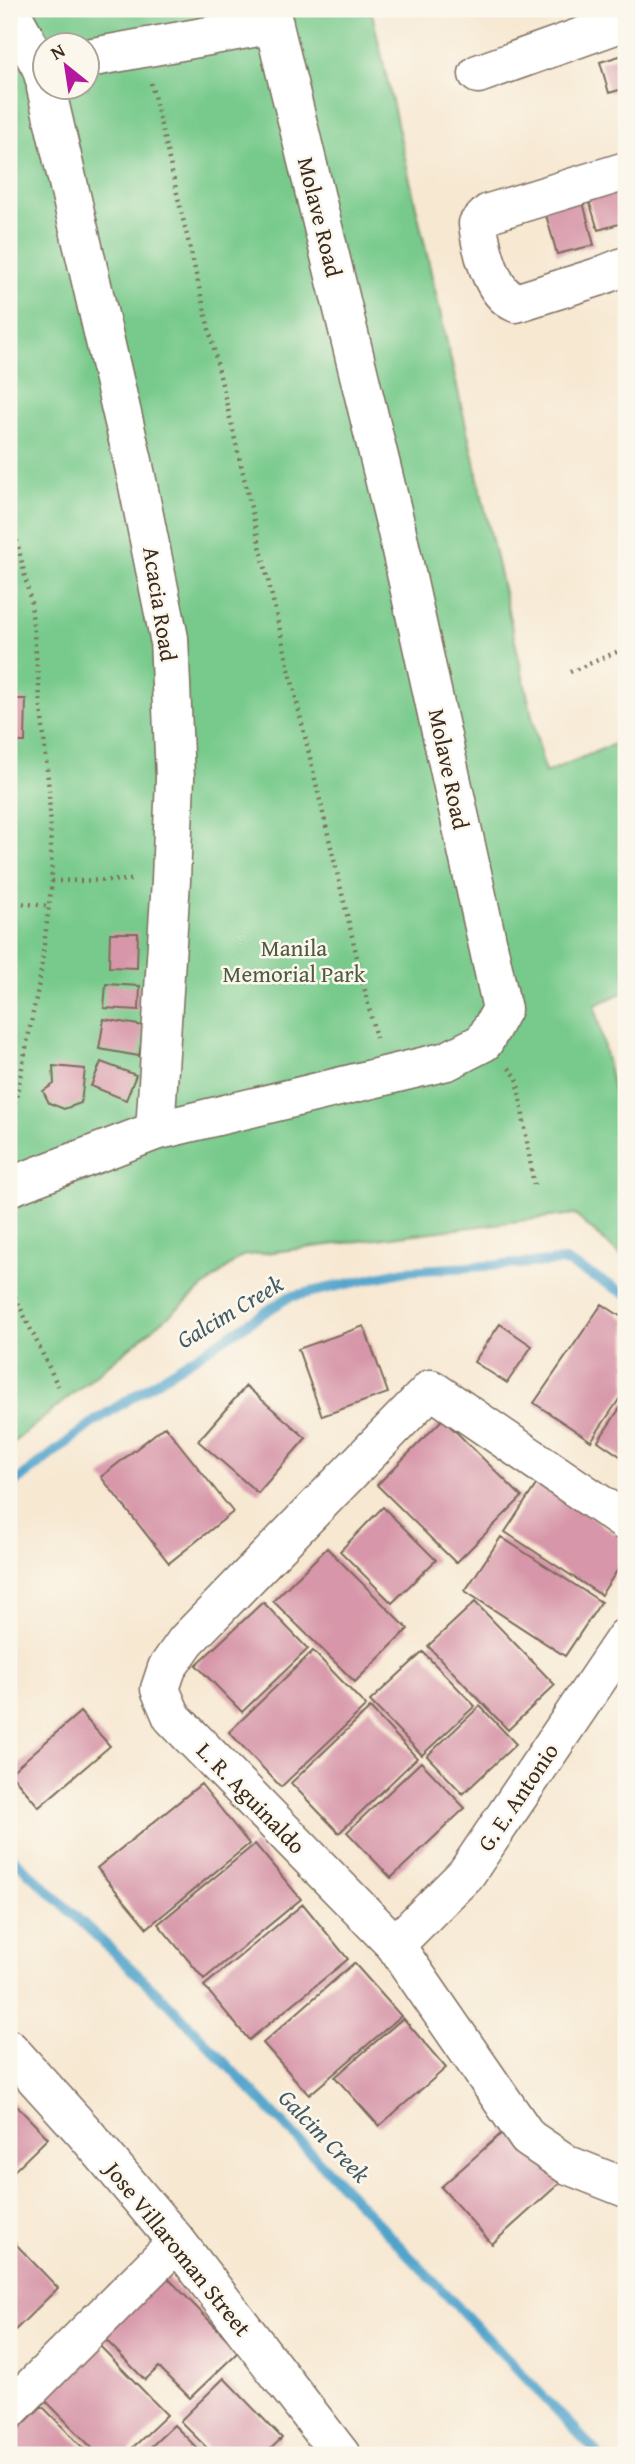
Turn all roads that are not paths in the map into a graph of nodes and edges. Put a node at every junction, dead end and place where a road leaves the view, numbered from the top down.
1 (9, 9) edge
2 (272, 16) edge
3 (626, 21) edge
4 (102, 55) edge
5 (32, 64) edge
6 (478, 74) dead end
7 (43, 102) edge
8 (626, 171) edge
9 (626, 266) edge
10 (155, 1131) junction
11 (9, 1187) edge
12 (626, 1522) edge
13 (626, 1637) edge
14 (395, 1945) junction
15 (9, 2049) edge
16 (626, 2188) edge
17 (177, 2242) junction
18 (9, 2410) edge
19 (341, 2455) edge

1 - 5 street, Acacia Road
2 - 4 street
2 - 10 street, Molave Road
3 - 6 street
7 - 10 street, Acacia Road
8 - 9 street
10 - 11 street
12 - 14 street, L. R. Aguinaldo
13 - 14 street, G. E. Antonio
14 - 16 street, L. R. Aguinaldo
15 - 17 street, Jose Villaroman Street
17 - 18 street
17 - 19 street, Jose Villaroman Street

